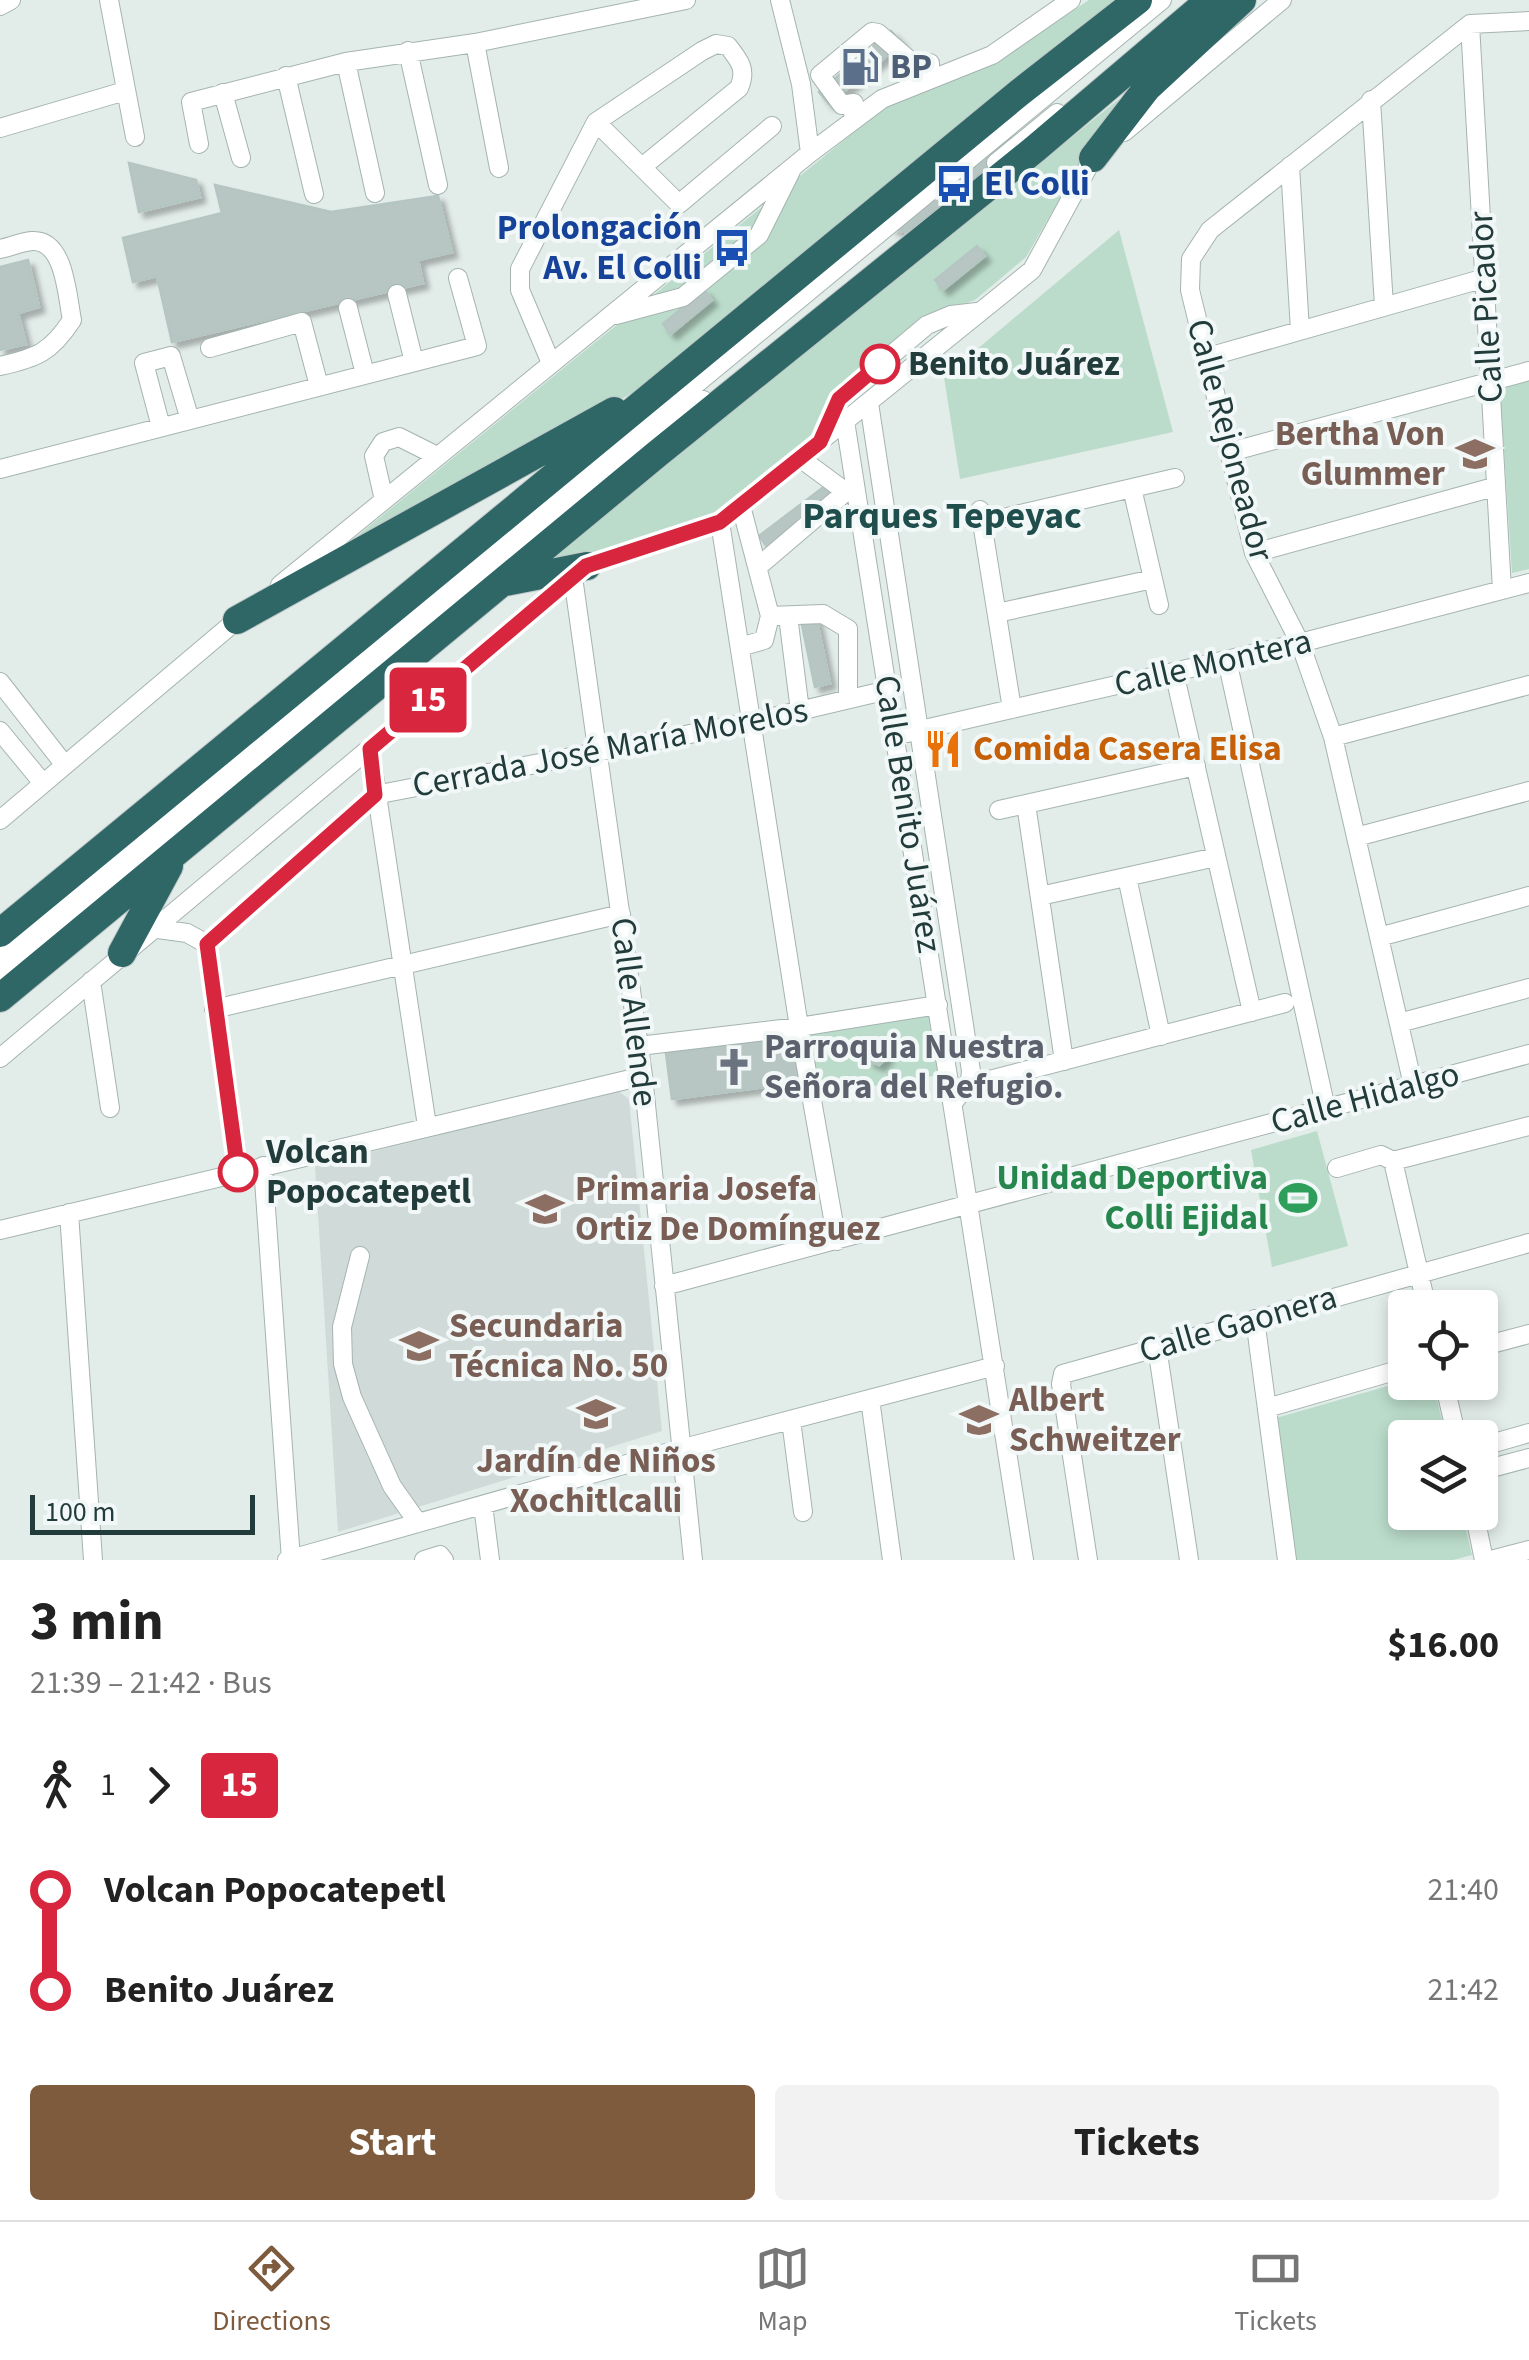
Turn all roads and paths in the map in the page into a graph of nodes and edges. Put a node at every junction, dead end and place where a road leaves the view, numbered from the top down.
1 (11, 0) edge
2 (109, 0) edge
3 (686, 0) edge
4 (780, 0) edge
5 (1071, 0) edge
6 (1138, 0) edge
7 (1162, 0) edge
8 (1188, 0) edge
9 (1210, 0) edge
10 (1242, 0) edge
11 (1282, 0) edge
12 (0, 6) edge
13 (1529, 21) edge
14 (1470, 24) junction
15 (476, 43) junction
16 (408, 50) junction
17 (346, 62) junction
18 (286, 76) junction
19 (930, 78) junction
20 (125, 91) junction
21 (224, 93) junction
22 (1372, 100) junction
23 (852, 121) junction
24 (596, 122) junction
25 (772, 126) dead end
26 (0, 128) edge
27 (136, 137) dead end
28 (200, 144) dead end
29 (810, 152) junction
30 (242, 158) dead end
31 (1093, 158) junction
32 (794, 166) junction
33 (1290, 166) junction
34 (642, 167) junction
35 (500, 168) dead end
36 (438, 186) dead end
37 (375, 193) dead end
38 (314, 194) dead end
39 (0, 250) edge
40 (458, 278) dead end
41 (1485, 278) junction
42 (397, 294) dead end
43 (1384, 306) junction
44 (348, 308) dead end
45 (980, 312) junction
46 (608, 317) junction
47 (1300, 330) junction
48 (210, 348) dead end
49 (1208, 357) junction
50 (414, 362) junction
51 (551, 363) junction
52 (0, 366) edge
53 (689, 367) junction
54 (1529, 370) edge
55 (365, 374) junction
56 (1491, 382) junction
57 (318, 386) junction
58 (870, 402) junction
59 (190, 420) junction
60 (845, 422) junction
61 (161, 427) junction
62 (820, 442) junction
63 (1230, 452) junction
64 (437, 456) junction
65 (800, 458) junction
66 (0, 469) edge
67 (1175, 478) dead end
68 (1494, 487) junction
69 (850, 488) junction
70 (1132, 488) junction
71 (384, 500) junction
72 (741, 506) junction
73 (720, 522) junction
74 (1254, 554) junction
75 (759, 566) junction
76 (580, 572) junction
77 (1153, 579) junction
78 (504, 582) junction
79 (1529, 583) edge
80 (1502, 590) junction
81 (1159, 605) dead end
82 (997, 614) junction
83 (779, 616) junction
84 (236, 620) junction
85 (902, 620) junction
86 (878, 624) junction
87 (848, 629) junction
88 (1300, 643) junction
89 (740, 647) junction
90 (1226, 660) junction
91 (1174, 672) junction
92 (0, 682) edge
93 (1529, 685) edge
94 (888, 690) junction
95 (848, 699) junction
96 (1012, 709) junction
97 (800, 711) junction
98 (752, 722) junction
99 (919, 730) junction
100 (0, 731) edge
101 (895, 735) junction
102 (1332, 738) junction
103 (370, 749) junction
104 (599, 750) junction
105 (64, 764) junction
106 (1196, 766) junction
107 (42, 782) junction
108 (1529, 791) edge
109 (375, 795) junction
110 (1026, 804) junction
111 (999, 810) dead end
112 (0, 820) edge
113 (1356, 837) junction
114 (176, 852) junction
115 (1216, 858) junction
116 (1127, 877) junction
117 (1040, 896) junction
118 (1529, 896) edge
119 (621, 914) junction
120 (158, 929) junction
121 (0, 934) edge
122 (1379, 937) junction
123 (207, 944) junction
124 (122, 953) junction
125 (0, 958) edge
126 (402, 964) junction
127 (0, 976) edge
128 (91, 982) junction
129 (1529, 988) edge
130 (0, 998) edge
131 (1285, 1004) dead end
132 (938, 1005) junction
133 (214, 1009) junction
134 (1252, 1012) junction
135 (1399, 1023) junction
136 (800, 1027) junction
137 (33, 1030) junction
138 (1161, 1036) junction
139 (0, 1041) edge
140 (639, 1046) junction
141 (1529, 1054) edge
142 (0, 1058) edge
143 (1064, 1061) junction
144 (643, 1076) junction
145 (978, 1076) junction
146 (1414, 1085) junction
147 (954, 1102) junction
148 (110, 1108) dead end
149 (1326, 1109) junction
150 (427, 1126) junction
151 (1529, 1126) edge
152 (1393, 1161) junction
153 (264, 1166) junction
154 (1337, 1168) dead end
155 (238, 1172) junction
156 (970, 1206) junction
157 (70, 1213) junction
158 (0, 1230) edge
159 (837, 1242) junction
160 (1529, 1243) edge
161 (360, 1256) dead end
162 (1419, 1273) junction
163 (664, 1286) junction
164 (1423, 1290) edge
165 (1255, 1319) junction
166 (1529, 1334) edge
167 (1498, 1342) edge
168 (1157, 1346) junction
169 (995, 1366) junction
170 (1388, 1373) edge
171 (870, 1399) junction
172 (1268, 1408) junction
173 (791, 1420) junction
174 (1529, 1433) edge
175 (1498, 1441) edge
176 (680, 1449) junction
177 (1529, 1458) edge
178 (1498, 1466) edge
179 (483, 1504) junction
180 (803, 1512) dead end
181 (418, 1523) junction
182 (1479, 1530) edge
183 (1529, 1550) edge
184 (312, 1556) edge
185 (93, 1560) edge
186 (289, 1560) edge
187 (424, 1560) edge
188 (444, 1560) edge
189 (490, 1560) edge
190 (694, 1560) edge
191 (892, 1560) edge
192 (1024, 1560) edge
193 (1088, 1560) edge
194 (1189, 1560) edge
195 (1287, 1560) edge
196 (1487, 1560) edge

1 - 12 street
2 - 20 street
3 - 15 street
4 - 29 street
5 - 19 street
6 - 53 highway
7 - 125 street
8 - 127 street
9 - 78 highway
10 - 31 highway
11 - 31 street
13 - 14 street
14 - 22 street, Calle Rejoneador
14 - 41 street, Calle Picador
15 - 16 street
15 - 35 street
16 - 17 street
16 - 36 street
17 - 18 street
17 - 37 street
18 - 21 street
18 - 38 street
19 - 23 street
19 - 23 street
20 - 26 street
20 - 27 street
21 - 28 street
21 - 30 street
22 - 33 street, Calle Rejoneador
22 - 43 street
23 - 29 street
24 - 34 street
24 - 34 street
24 - 51 street
25 - 34 street
29 - 32 street
31 - 45 street
32 - 46 street
32 - 46 street
33 - 47 street
33 - 49 street, Calle Rejoneador
39 - 52 street
40 - 50 street
41 - 43 street
41 - 56 street, Calle Picador
42 - 50 street
43 - 47 street
44 - 55 street
45 - 58 street
45 - 62 street
46 - 51 street
47 - 49 street
48 - 57 street
49 - 63 street, Calle Rejoneador
50 - 55 street
51 - 64 street
53 - 84 highway
53 - 121 highway
54 - 56 street
55 - 57 street
56 - 63 street
56 - 68 street, Calle Picador
57 - 59 street
58 - 60 street
58 - 85 street, Calle Benito Juárez
59 - 61 street
59 - 61 street
60 - 62 street
60 - 69 street, Calle Benito Juárez
61 - 66 street
62 - 65 street
63 - 74 street, Calle Rejoneador
64 - 71 street
64 - 71 street
65 - 69 street
65 - 72 street
67 - 70 street
68 - 74 street
68 - 80 street, Calle Picador
69 - 75 street
69 - 86 street, Calle Benito Juárez
70 - 77 street
70 - 82 street
71 - 84 street
72 - 73 street
72 - 75 street
73 - 76 street
73 - 89 street
74 - 88 street, Calle Rejoneador
75 - 83 street
76 - 78 highway
76 - 103 street
76 - 104 street, Calle Allende
77 - 81 street
77 - 82 street
78 - 114 highway
79 - 80 street, Calle Montera
80 - 88 street, Calle Montera
82 - 96 street
83 - 87 street
83 - 89 street
83 - 97 street
84 - 105 street
85 - 86 street
85 - 99 street, Calle Benito Juárez
86 - 87 street
86 - 94 street, Calle Benito Juárez
87 - 95 street
88 - 90 street, Calle Montera
88 - 102 street, Calle Rejoneador
89 - 98 street
90 - 91 street, Calle Montera
90 - 149 street
91 - 96 street, Calle Montera
91 - 106 street
92 - 105 street
93 - 102 street
94 - 95 street, Cerrada José María Morelos
94 - 101 street, Calle Benito Juárez
95 - 97 street, Cerrada José María Morelos
96 - 99 street, Calle Montera
97 - 98 street, Cerrada José María Morelos
98 - 104 street, Cerrada José María Morelos
98 - 136 street
99 - 101 street, Calle Montera
99 - 145 street, Calle Benito Juárez
100 - 107 street
101 - 132 street, Calle Benito Juárez
102 - 113 street, Calle Rejoneador
103 - 109 street
103 - 120 street
104 - 109 street, Cerrada José María Morelos
104 - 119 street, Calle Allende
105 - 107 street
106 - 110 street
106 - 115 street
107 - 112 street
108 - 113 street
109 - 123 street, Cerrada José María Morelos
109 - 126 street
110 - 111 street
110 - 117 street
113 - 122 street, Calle Rejoneador
114 - 124 highway
114 - 130 highway
115 - 116 street
115 - 134 street
116 - 117 street
116 - 138 street
117 - 143 street
118 - 122 street
119 - 126 street
119 - 140 street, Calle Allende
120 - 123 street
120 - 124 street
122 - 135 street, Calle Rejoneador
123 - 133 street
124 - 128 street
126 - 133 street
126 - 150 street
128 - 137 street
128 - 148 street
129 - 135 street
131 - 134 street
132 - 136 street
132 - 147 street, Calle Benito Juárez
133 - 155 street
134 - 138 street
135 - 146 street, Calle Rejoneador
136 - 140 street
136 - 159 street
137 - 139 street
137 - 142 street
138 - 143 street
140 - 144 street, Calle Allende
141 - 146 street, Calle Hidalgo
143 - 145 street
144 - 150 street
144 - 163 street, Calle Allende
145 - 147 street
146 - 149 street, Calle Hidalgo
147 - 156 street, Calle Benito Juárez
149 - 156 street, Calle Hidalgo
150 - 153 street
151 - 152 street
152 - 154 street
152 - 162 street
153 - 155 street
153 - 186 street
155 - 157 street
156 - 159 street, Calle Hidalgo
156 - 169 street, Calle Benito Juárez
157 - 158 street
157 - 185 street
159 - 163 street, Calle Hidalgo
160 - 162 street, Calle Gaonera
161 - 181 street
162 - 164 street
162 - 165 street, Calle Gaonera
163 - 176 street, Calle Allende
165 - 168 street, Calle Gaonera
165 - 172 street
166 - 167 street
168 - 193 street, Calle Gaonera
168 - 194 street
169 - 171 street
169 - 192 street, Calle Benito Juárez
170 - 172 street
171 - 173 street
171 - 191 street
172 - 195 street
173 - 176 street
173 - 180 street
174 - 175 street
176 - 179 street
176 - 190 street, Calle Allende
177 - 178 street
179 - 181 street
179 - 189 street
181 - 184 street
182 - 196 street
183 - 196 street
184 - 186 street
187 - 188 street

